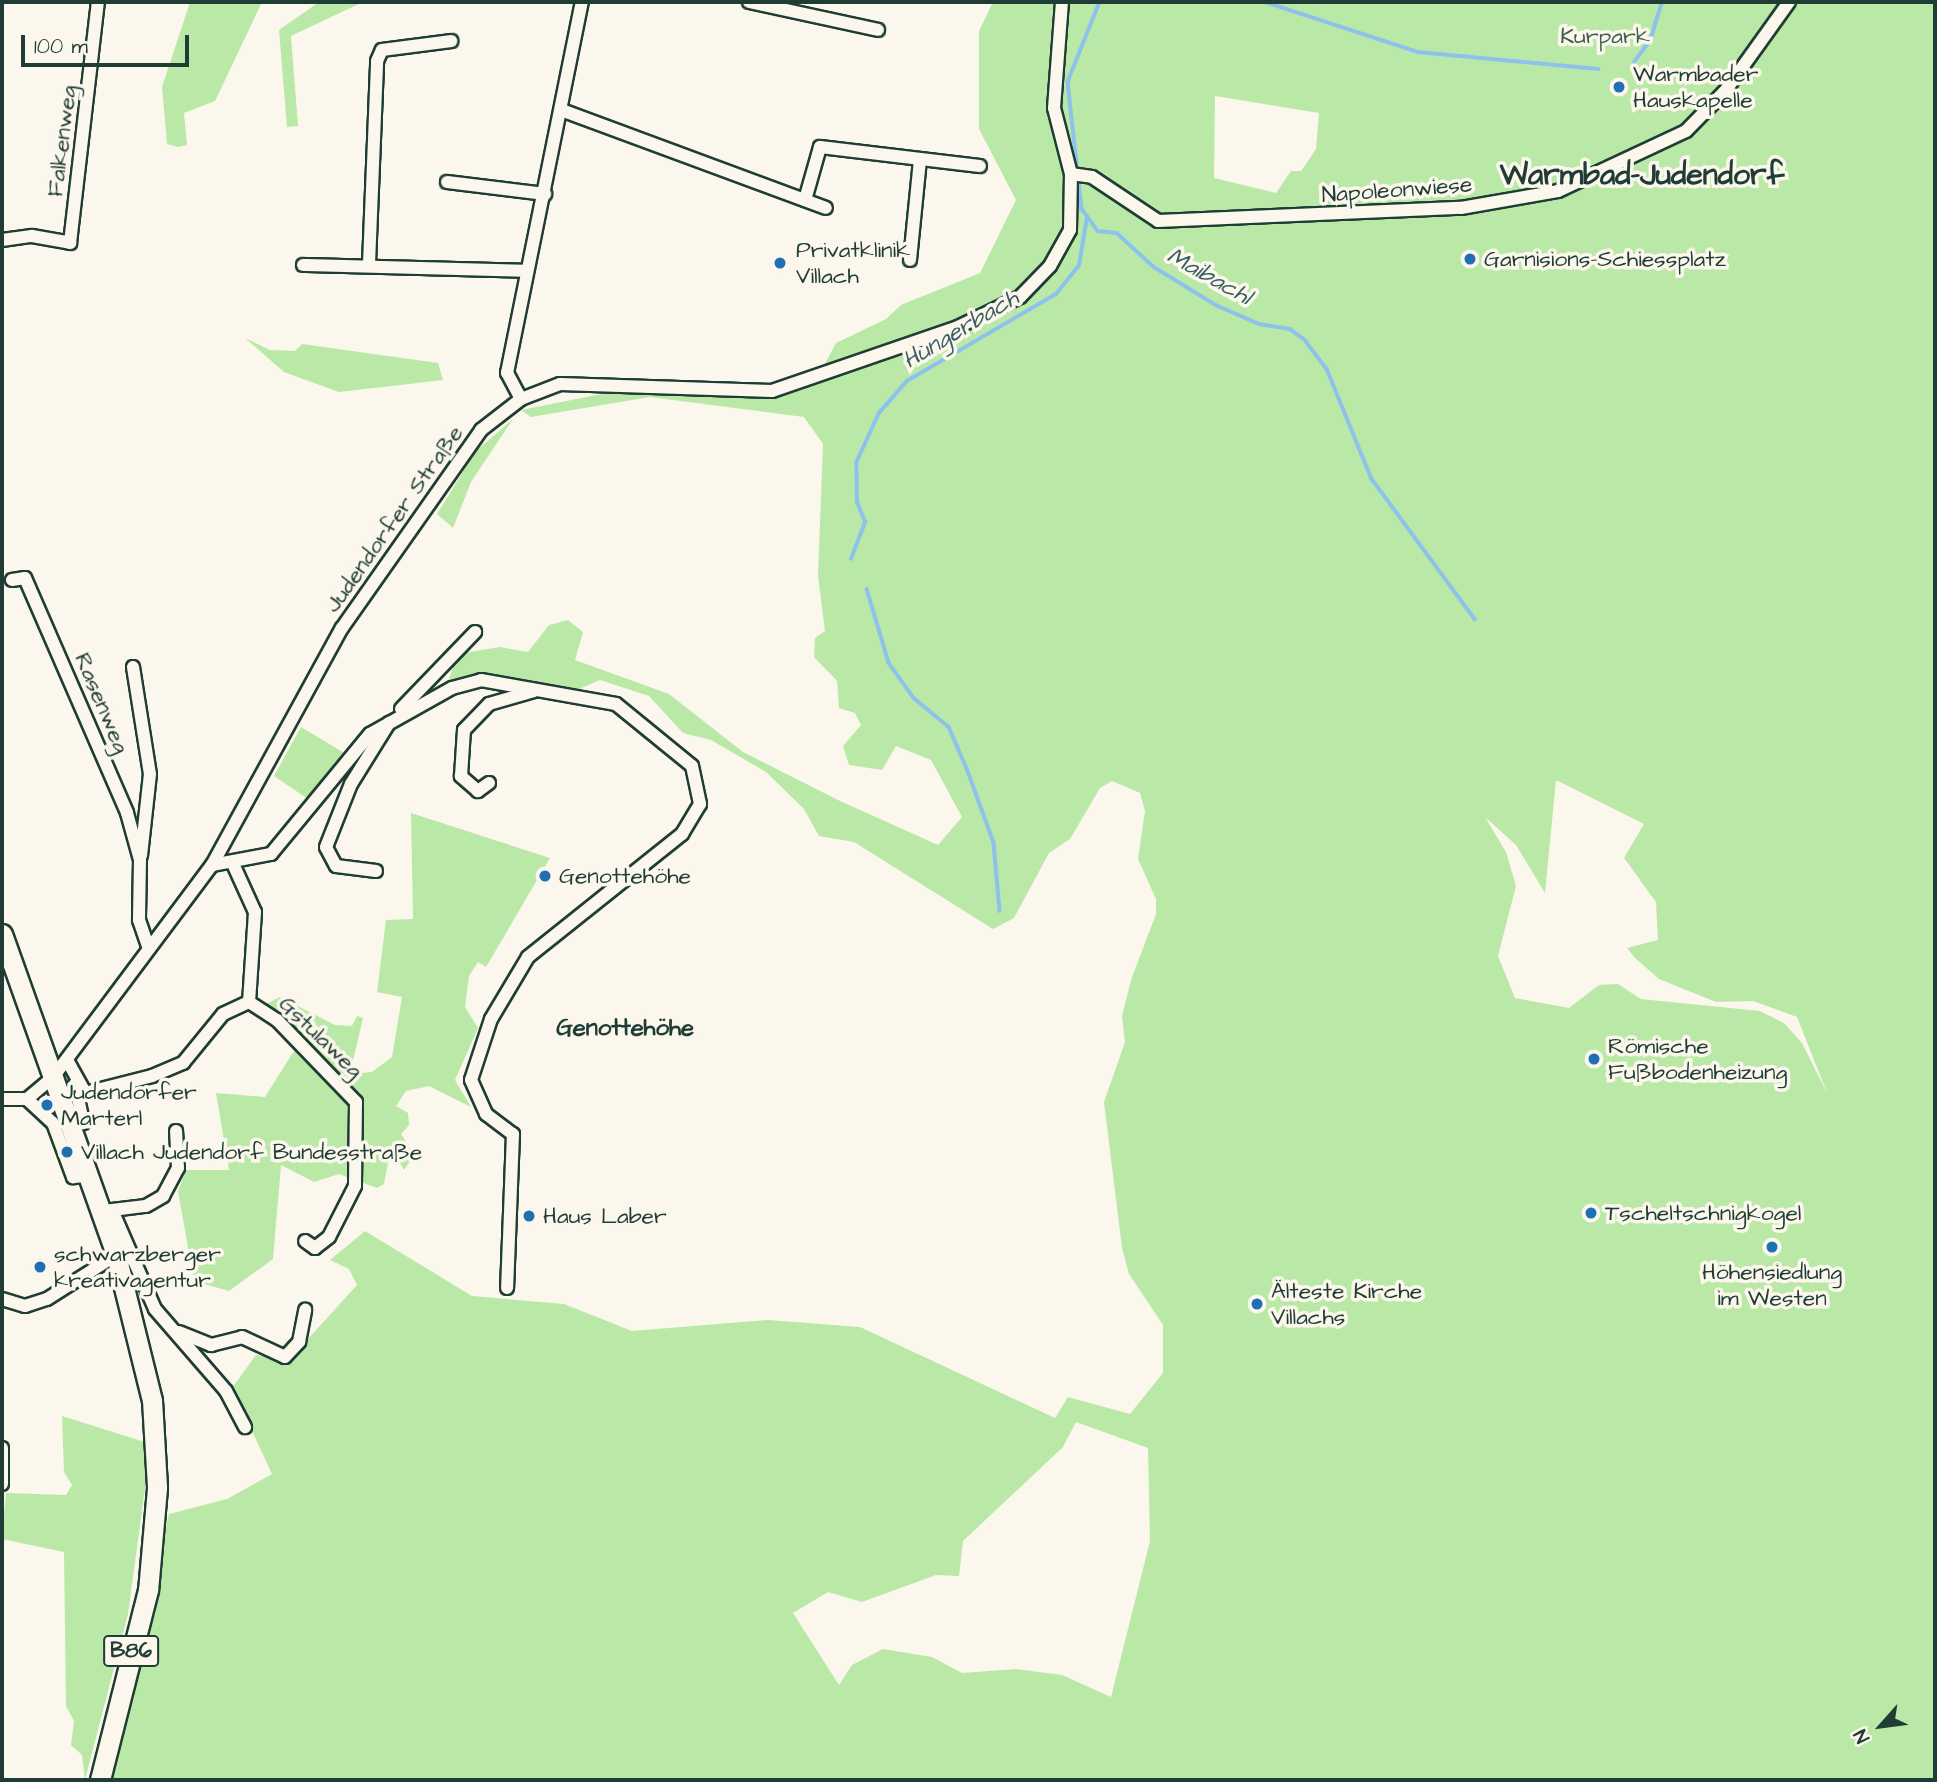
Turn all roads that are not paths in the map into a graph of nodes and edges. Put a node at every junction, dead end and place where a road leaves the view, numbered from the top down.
1 (98, 2) edge
2 (582, 2) edge
3 (749, 2) edge
4 (1062, 2) edge
5 (1789, 2) edge
6 (878, 30) dead end
7 (451, 41) dead end
8 (564, 111) junction
9 (920, 159) junction
10 (980, 166) dead end
11 (1078, 175) junction
12 (447, 182) dead end
13 (545, 194) junction
14 (806, 200) junction
15 (826, 208) dead end
16 (2, 240) edge
17 (910, 260) dead end
18 (369, 264) junction
19 (303, 265) dead end
20 (527, 271) junction
21 (521, 399) junction
22 (12, 580) dead end
23 (475, 632) dead end
24 (133, 667) dead end
25 (548, 688) junction
26 (393, 718) junction
27 (489, 783) dead end
28 (140, 860) junction
29 (212, 865) junction
30 (234, 866) junction
31 (376, 871) dead end
32 (2, 934) edge
33 (148, 946) junction
34 (249, 1002) junction
35 (67, 1060) junction
36 (54, 1076) junction
37 (76, 1083) junction
38 (2, 1099) edge
39 (27, 1099) junction
40 (83, 1123) dead end
41 (176, 1130) dead end
42 (89, 1176) junction
43 (107, 1211) junction
44 (305, 1241) dead end
45 (116, 1255) junction
46 (508, 1288) dead end
47 (2, 1299) edge
48 (305, 1310) dead end
49 (172, 1329) junction
50 (245, 1427) dead end
51 (2, 1448) edge
52 (2, 1484) edge
53 (100, 1780) edge

1 - 16 street, Falkenweg
2 - 8 street
3 - 6 street
4 - 11 street, Judendorfer Straße
5 - 11 street, Napoleonwiese
7 - 18 street
8 - 13 street
8 - 14 street
9 - 10 street
9 - 14 street
9 - 17 street
11 - 21 street, Judendorfer Straße
12 - 13 street
13 - 20 street
14 - 15 street
18 - 19 street
18 - 20 street
20 - 21 street
21 - 29 street, Judendorfer Straße
22 - 28 street, Rasenweg
23 - 26 street
24 - 28 street, Rasenweg
25 - 26 street
25 - 27 street
25 - 46 street
26 - 30 street
26 - 31 street
28 - 33 street, Rasenweg
29 - 30 street
29 - 33 street, Judendorfer Straße
30 - 34 street, Gstulaweg
32 - 36 main road, B86
33 - 35 street, Judendorfer Straße
34 - 37 street, Gstulaweg
34 - 44 street, Gstulaweg
35 - 36 street, Judendorfer Straße
35 - 37 street
36 - 39 street, Judendorfer Straße
36 - 42 main road, B86
37 - 40 street
38 - 39 street
39 - 42 street
41 - 43 street
42 - 43 main road, B86
43 - 45 main road, B86
43 - 49 street
45 - 47 street
45 - 53 main road, B86
48 - 49 street
49 - 50 street
51 - 52 street

